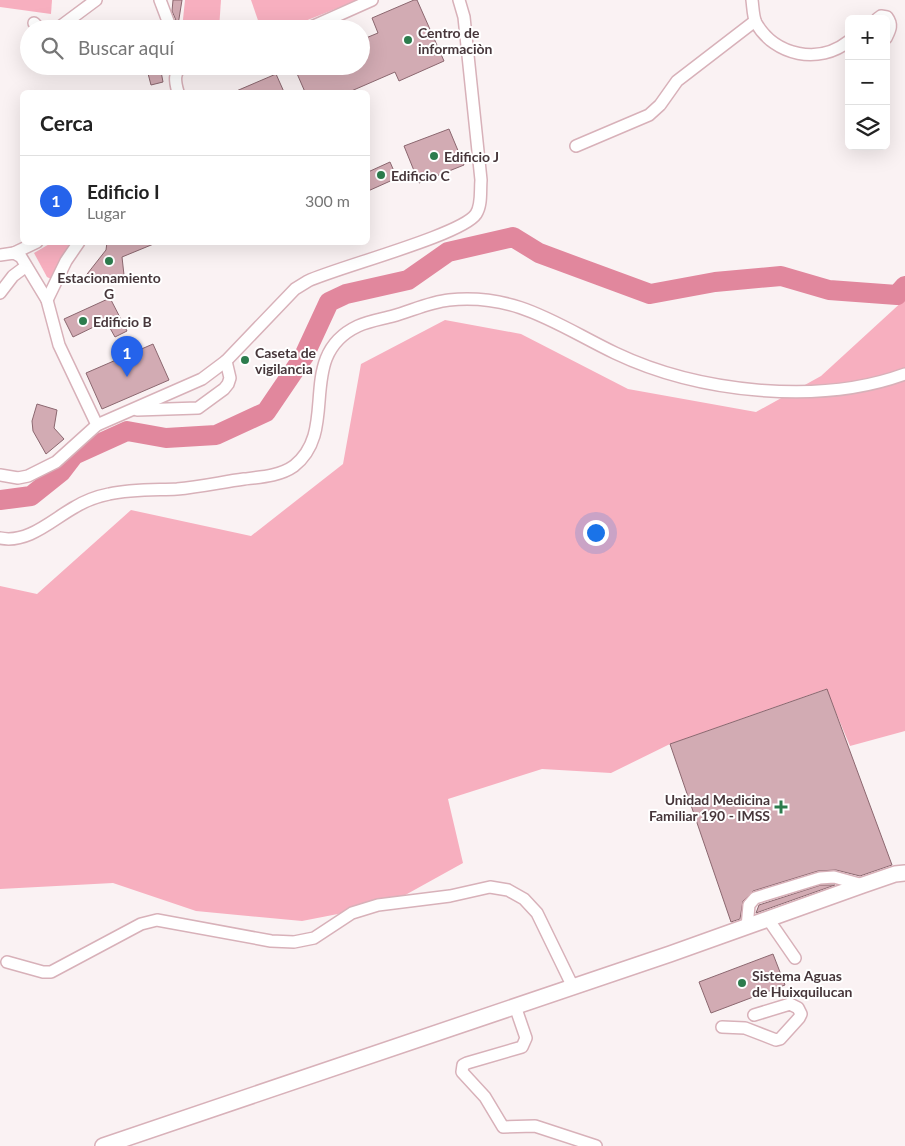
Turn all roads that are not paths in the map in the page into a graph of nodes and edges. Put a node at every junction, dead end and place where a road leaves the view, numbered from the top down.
1 (96, 0) edge
2 (160, 0) edge
3 (372, 0) edge
4 (459, 0) edge
5 (752, 0) edge
6 (70, 20) edge
7 (168, 20) edge
8 (327, 20) edge
9 (755, 21) junction
10 (845, 44) edge
11 (175, 75) edge
12 (178, 90) edge
13 (576, 146) dead end
14 (31, 245) edge
15 (76, 245) edge
16 (14, 253) junction
17 (0, 255) edge
18 (25, 267) junction
19 (0, 293) edge
20 (47, 300) junction
21 (226, 360) junction
22 (905, 374) edge
23 (127, 411) junction
24 (98, 426) junction
25 (0, 475) edge
26 (0, 538) edge
27 (905, 873) edge
28 (863, 885) junction
29 (768, 919) junction
30 (747, 927) junction
31 (795, 958) dead end
32 (7, 962) dead end
33 (573, 987) junction
34 (515, 1006) junction
35 (754, 1015) dead end
36 (722, 1027) dead end
37 (103, 1146) edge
38 (596, 1146) edge

1 - 6 street
2 - 7 street
3 - 8 street
4 - 21 street
5 - 9 street
9 - 10 street
9 - 13 street
11 - 12 street
14 - 16 street
15 - 20 street
16 - 17 street
16 - 18 street
18 - 19 street
18 - 20 street
20 - 24 street
21 - 23 street
21 - 23 street
22 - 26 street
23 - 24 street
24 - 25 street
27 - 28 main road
28 - 29 main road
28 - 30 street
29 - 30 main road
29 - 31 street
30 - 33 main road
32 - 33 street
33 - 34 main road
34 - 37 main road
34 - 38 street
35 - 36 street

